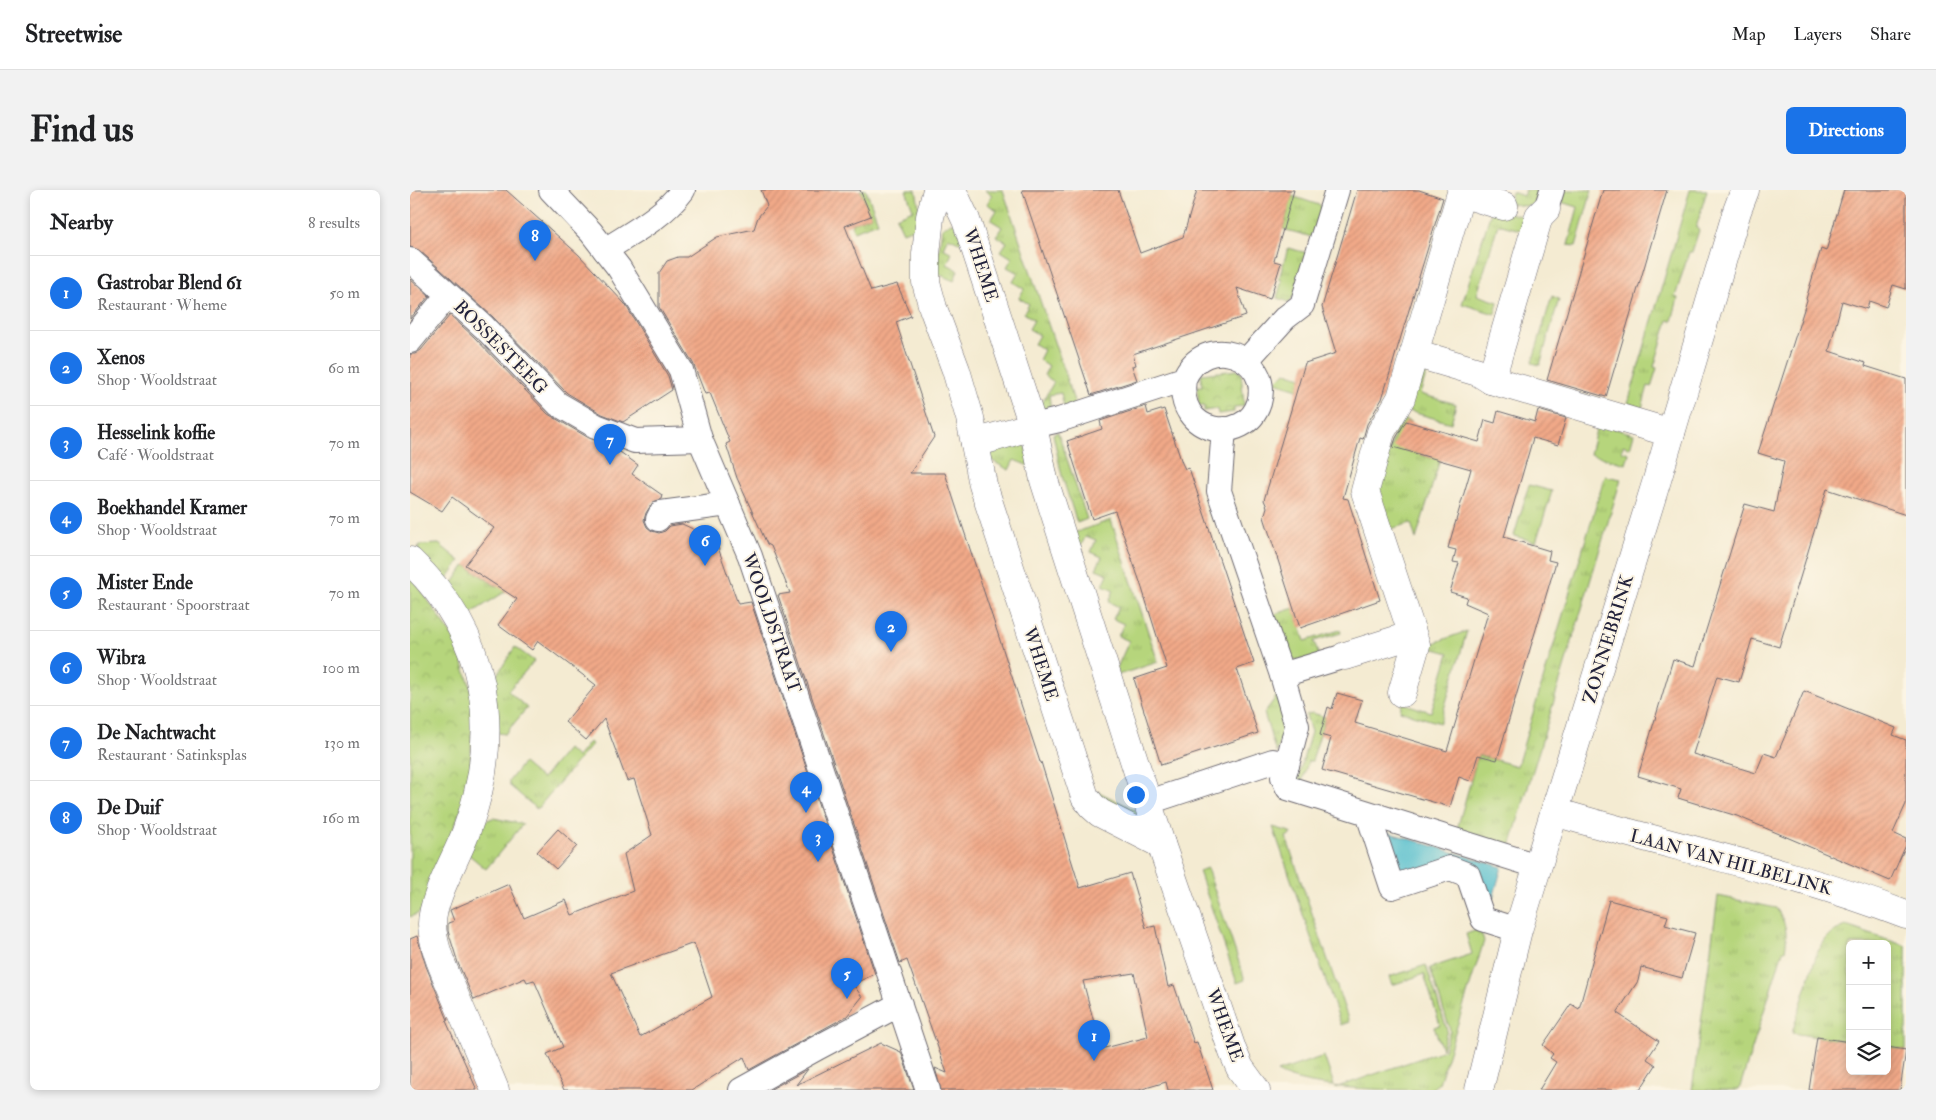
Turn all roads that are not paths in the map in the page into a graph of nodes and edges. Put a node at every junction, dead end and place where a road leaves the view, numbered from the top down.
1 (551, 190) edge
2 (683, 190) edge
3 (937, 190) edge
4 (952, 190) edge
5 (1337, 190) edge
6 (1745, 190) edge
7 (1549, 200) edge
8 (1504, 206) dead end
9 (605, 250) junction
10 (410, 260) edge
11 (448, 295) junction
12 (410, 341) edge
13 (1414, 353) junction
14 (1246, 361) junction
15 (1184, 379) junction
16 (1491, 380) junction
17 (1033, 426) junction
18 (1224, 430) junction
19 (1671, 433) junction
20 (700, 439) junction
21 (975, 443) junction
22 (728, 504) junction
23 (658, 519) dead end
24 (410, 561) edge
25 (1412, 635) junction
26 (1345, 656) joint
27 (1282, 675) junction
28 (1402, 693) dead end
29 (1289, 756) junction
30 (1148, 802) junction
31 (1555, 812) junction
32 (1368, 814) junction
33 (1161, 844) junction
34 (1537, 866) junction
35 (1906, 915) edge
36 (1518, 930) junction
37 (900, 1004) junction
38 (494, 1090) edge
39 (741, 1090) edge
40 (928, 1090) edge
41 (1256, 1090) edge
42 (1479, 1090) edge

1 - 9 street, WOOLDSTRAAT
2 - 9 street
3 - 21 street, WHEME
4 - 17 street, WHEME
5 - 14 street
6 - 19 street, ZONNEBRINK
7 - 16 street
8 - 13 street
9 - 20 street, WOOLDSTRAAT
10 - 11 street, BOSSESTEEG
11 - 12 street
11 - 20 street, BOSSESTEEG
13 - 16 street
13 - 25 street
14 - 15 street
14 - 18 street
15 - 17 street
15 - 18 street
16 - 19 street
17 - 21 street
17 - 30 street, WHEME
18 - 27 street
19 - 31 street, ZONNEBRINK
20 - 22 street, WOOLDSTRAAT
21 - 33 street, WHEME
22 - 23 street
22 - 37 street, WOOLDSTRAAT
24 - 38 street
25 - 26 street
25 - 28 street
26 - 27 street
27 - 29 street
29 - 30 street
29 - 32 street
30 - 33 street, WHEME
31 - 34 street, ZONNEBRINK
31 - 35 street, LAAN VAN HILBELINK
32 - 34 street
32 - 36 street
33 - 41 street, WHEME
34 - 36 street, ZONNEBRINK
36 - 42 street, ZONNEBRINK
37 - 39 street
37 - 40 street, WOOLDSTRAAT

